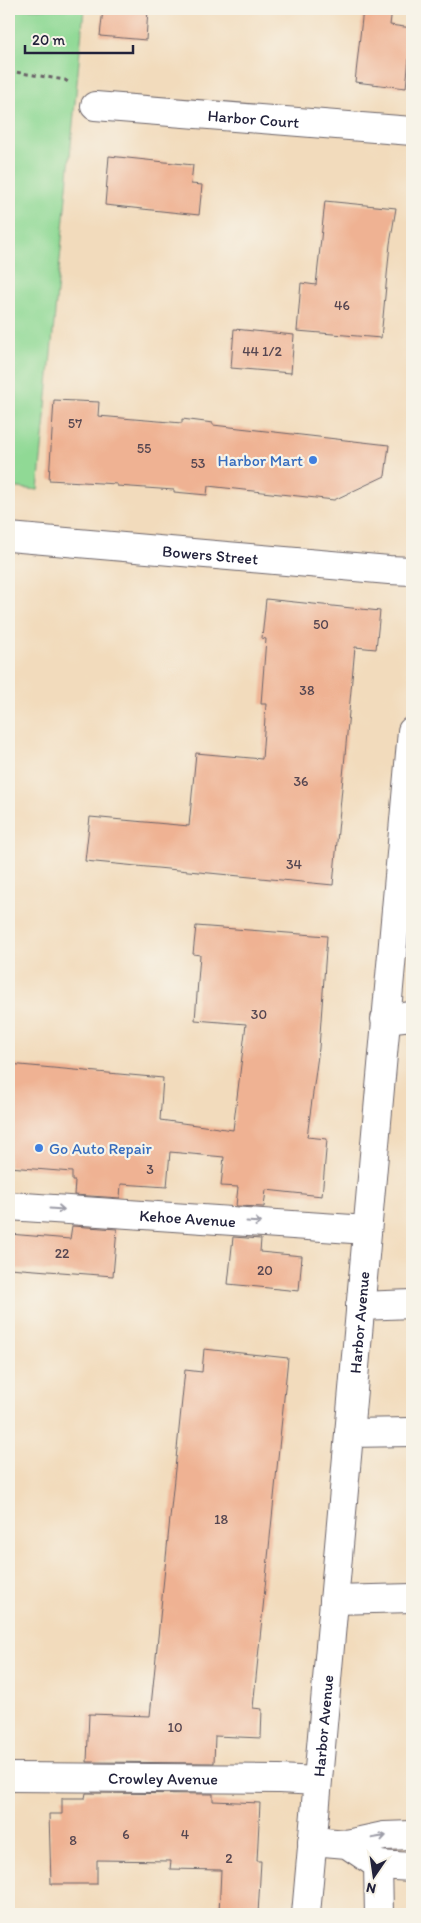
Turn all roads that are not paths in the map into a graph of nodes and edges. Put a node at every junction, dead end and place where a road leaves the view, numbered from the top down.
1 (95, 106) road end
2 (412, 132) edge
3 (9, 537) edge
4 (412, 571) edge
5 (412, 731) edge
6 (412, 1016) edge
7 (385, 1019) junction
8 (9, 1206) edge
9 (367, 1230) junction
10 (412, 1304) edge
11 (360, 1306) junction
12 (412, 1432) edge
13 (348, 1433) junction
14 (412, 1598) edge
15 (334, 1600) junction
16 (9, 1777) edge
17 (317, 1781) junction
18 (412, 1835) edge
19 (312, 1841) junction
20 (347, 1844) junction
21 (378, 1865) junction
22 (412, 1868) edge
23 (306, 1914) edge
24 (379, 1914) edge

1 - 2 street, Harbor Court
3 - 4 street, Bowers Street
5 - 7 street, Harbor Avenue
6 - 7 street
7 - 9 street, Harbor Avenue
8 -> 9 street, Kehoe Avenue
9 - 11 street, Harbor Avenue
10 - 11 street
11 - 13 street, Harbor Avenue
12 - 13 street
13 - 15 street, Harbor Avenue
14 - 15 street
15 - 17 street, Harbor Avenue
16 - 17 street, Crowley Avenue
17 - 19 street, Harbor Avenue
20 -> 18 street
19 - 20 street
19 - 23 street, Harbor Avenue
20 - 21 street
21 - 22 street
21 - 24 street

